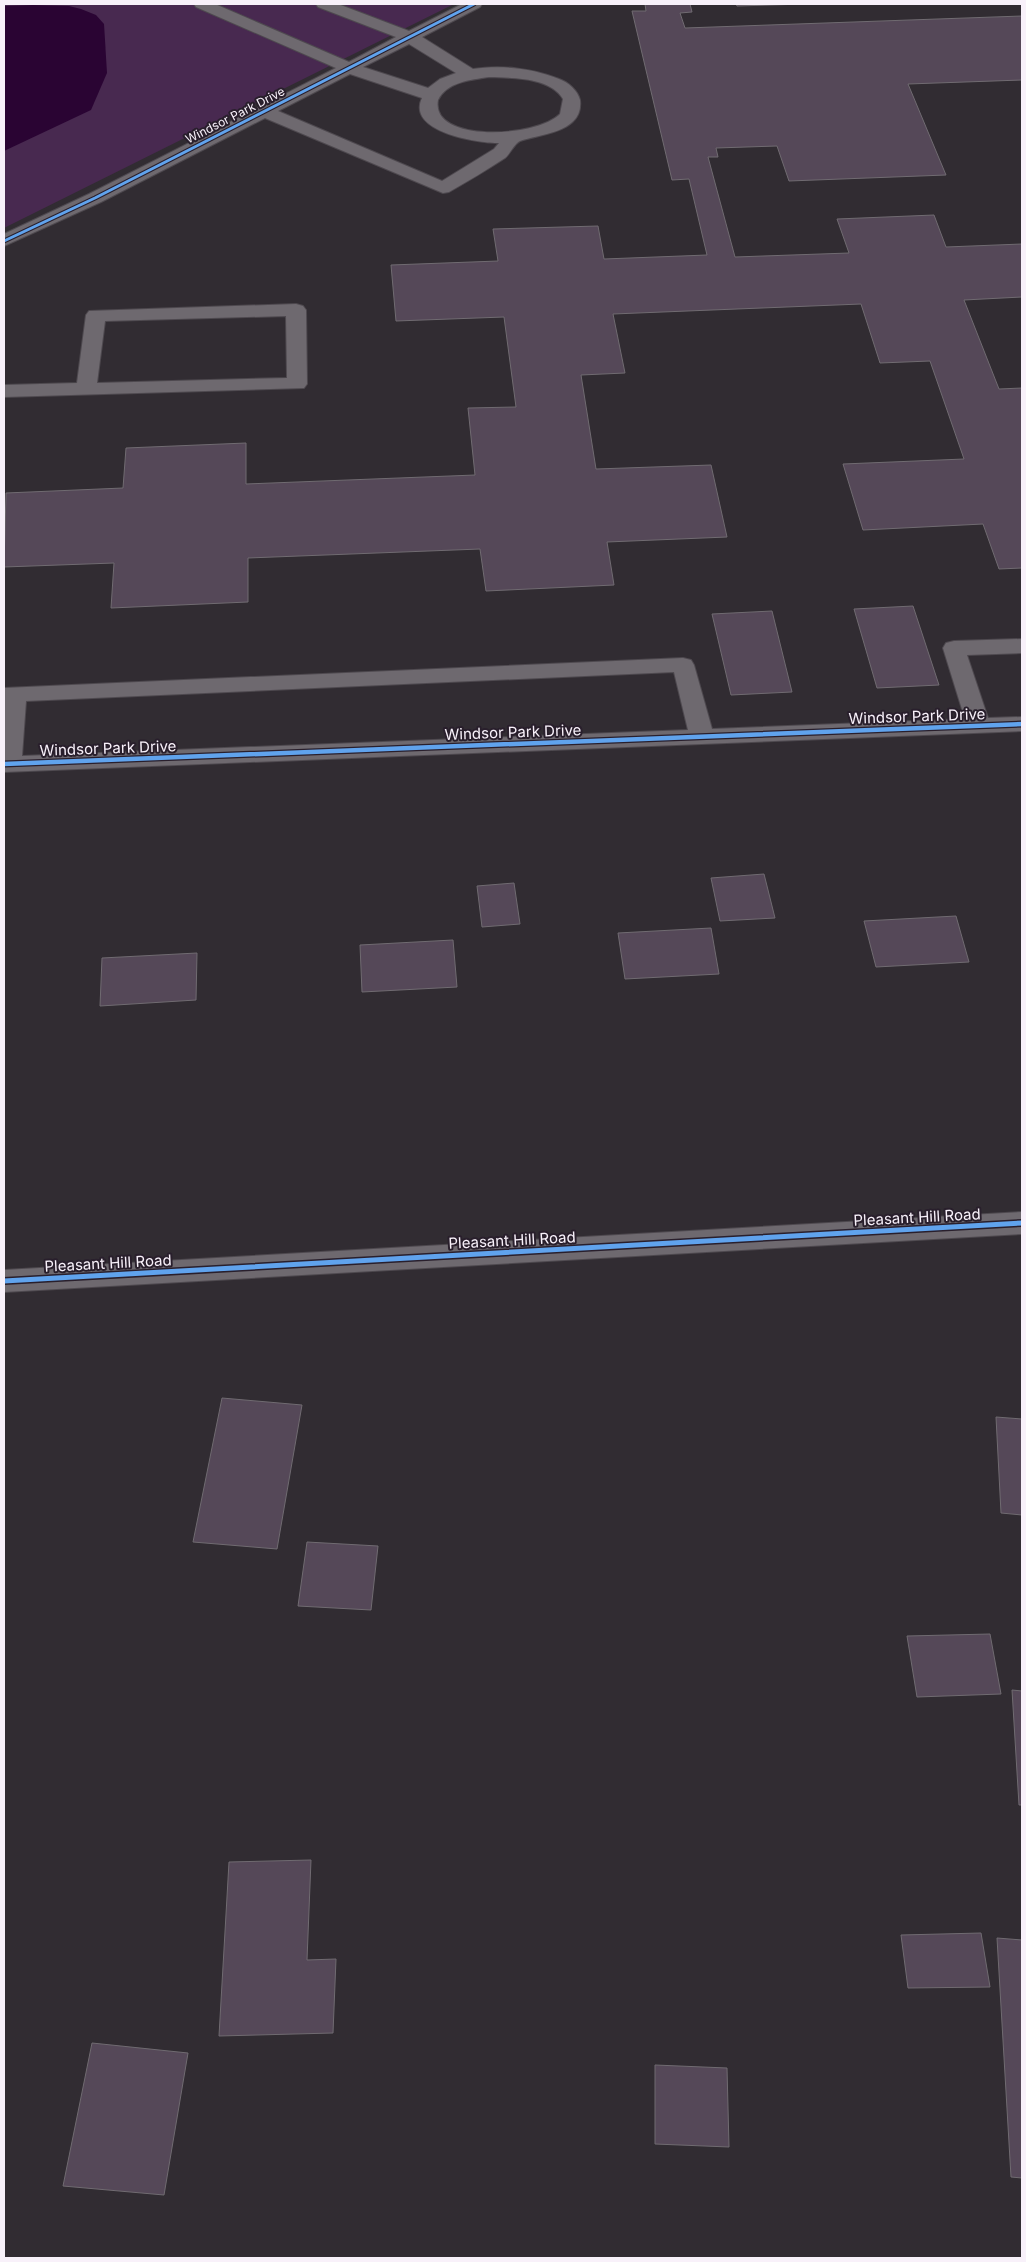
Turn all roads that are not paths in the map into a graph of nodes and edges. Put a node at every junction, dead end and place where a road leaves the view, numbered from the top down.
1 (202, 4) edge
2 (324, 4) edge
3 (474, 4) edge
4 (410, 37) junction
5 (349, 68) junction
6 (469, 74) junction
7 (431, 95) junction
8 (264, 111) junction
9 (512, 138) junction
10 (4, 241) edge
11 (86, 389) junction
12 (4, 391) edge
13 (1022, 646) edge
14 (9, 694) edge
15 (1022, 724) edge
16 (979, 726) junction
17 (702, 737) junction
18 (7, 764) edge
19 (1022, 1223) edge
20 (4, 1281) edge

1 - 5 street
2 - 4 street
3 - 4 street, Windsor Park Drive
4 - 5 street, Windsor Park Drive
4 - 6 street
5 - 7 street
5 - 8 street, Windsor Park Drive
6 - 7 street
6 - 9 street
7 - 9 street
8 - 9 street
8 - 10 street, Windsor Park Drive
11 - 11 street
11 - 12 street
13 - 16 street
14 - 17 street
14 - 18 street
15 - 16 street, Windsor Park Drive
16 - 17 street, Windsor Park Drive
17 - 18 street, Windsor Park Drive
19 - 20 street, Pleasant Hill Road

